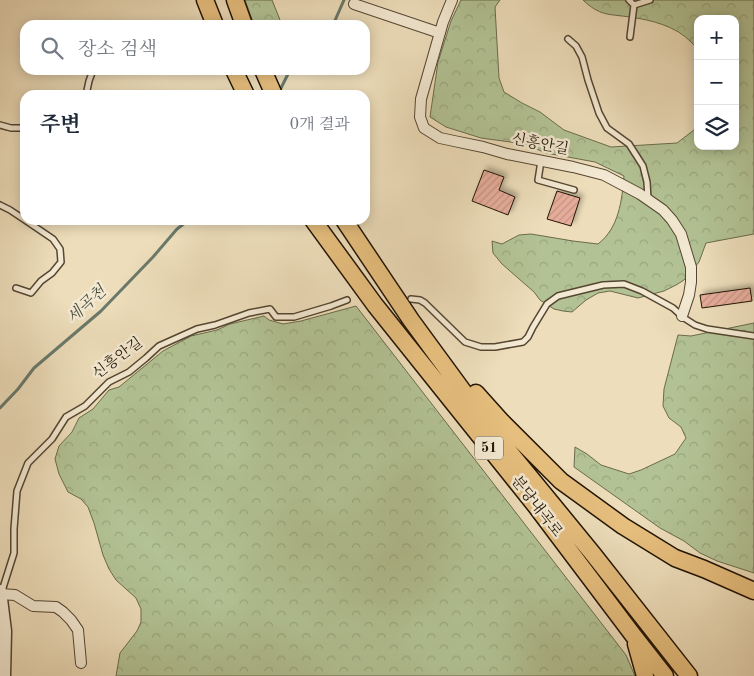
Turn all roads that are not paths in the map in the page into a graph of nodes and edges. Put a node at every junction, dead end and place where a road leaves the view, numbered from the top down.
1 (206, 0) edge
2 (235, 0) edge
3 (452, 0) edge
4 (629, 0) edge
5 (650, 0) edge
6 (354, 4) dead end
7 (634, 5) junction
8 (213, 20) edge
9 (242, 20) edge
10 (440, 33) junction
11 (630, 37) dead end
12 (568, 39) dead end
13 (91, 75) edge
14 (236, 75) edge
15 (265, 75) edge
16 (87, 90) edge
17 (244, 90) edge
18 (272, 90) edge
19 (0, 125) edge
20 (20, 128) edge
21 (541, 161) junction
22 (574, 190) dead end
23 (648, 199) junction
24 (0, 205) edge
25 (20, 217) edge
26 (32, 225) edge
27 (317, 225) edge
28 (347, 225) edge
29 (16, 288) dead end
30 (411, 299) dead end
31 (347, 300) dead end
32 (682, 316) junction
33 (411, 320) junction
34 (754, 336) edge
35 (754, 591) edge
36 (0, 592) edge
37 (633, 635) junction
38 (81, 663) dead end
39 (4, 676) edge
40 (645, 676) edge
41 (666, 676) edge
42 (689, 676) edge

1 - 8 highway
2 - 9 highway
3 - 10 street, 신흥안길
4 - 7 lane
5 - 7 lane
6 - 10 street
7 - 11 lane
10 - 21 street, 신흥안길
12 - 23 lane
13 - 16 lane
14 - 17 highway
15 - 18 highway
19 - 20 lane
21 - 22 lane
21 - 23 street, 신흥안길
23 - 32 street, 신흥안길
24 - 25 lane
26 - 29 lane
27 - 37 highway, 분당내곡로 / 51
28 - 33 highway, 분당내곡로 / 51
30 - 32 lane
31 - 36 lane, 신흥안길
32 - 34 lane
33 - 35 highway
33 - 42 highway, 분당내곡로 / 51
36 - 38 street
36 - 39 street
37 - 40 highway
37 - 41 highway, 분당내곡로 / 51

